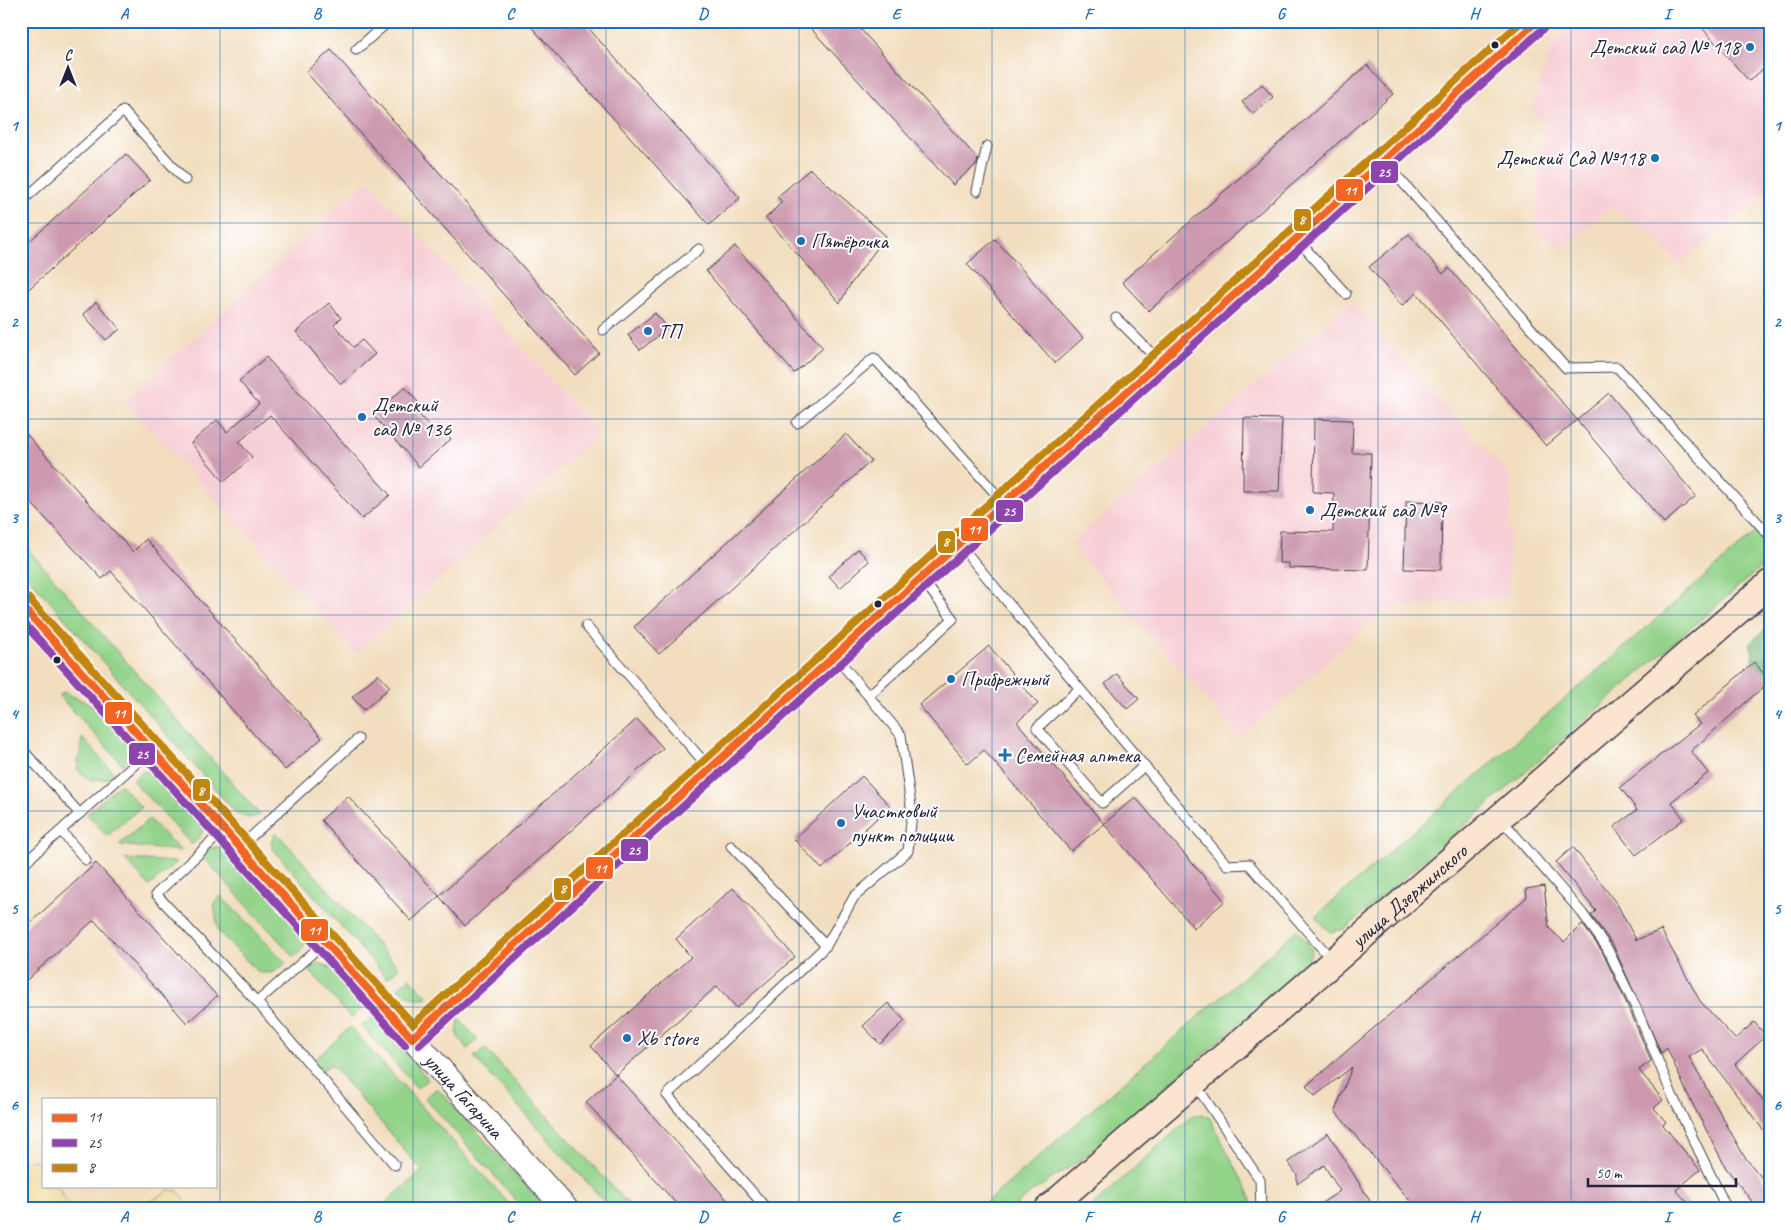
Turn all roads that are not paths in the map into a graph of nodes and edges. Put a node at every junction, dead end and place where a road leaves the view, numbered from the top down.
1 (389, 21) edge
2 (1536, 21) edge
3 (356, 50) dead end
4 (987, 146) dead end
5 (1383, 160) junction
6 (185, 180) dead end
7 (977, 191) dead end
8 (21, 202) edge
9 (1296, 238) junction
10 (699, 249) dead end
11 (1346, 294) dead end
12 (1116, 318) dead end
13 (603, 330) dead end
14 (1160, 362) junction
15 (797, 423) dead end
16 (1004, 503) junction
17 (1770, 536) edge
18 (959, 544) junction
19 (921, 578) junction
20 (1770, 583) edge
21 (21, 605) edge
22 (586, 626) dead end
23 (835, 656) junction
24 (1080, 689) junction
25 (868, 696) junction
26 (358, 739) dead end
27 (21, 748) edge
28 (152, 749) junction
29 (1144, 766) junction
30 (710, 769) junction
31 (80, 814) junction
32 (1500, 817) junction
33 (224, 830) junction
34 (62, 831) junction
35 (731, 846) dead end
36 (240, 847) junction
37 (86, 860) dead end
38 (21, 866) edge
39 (325, 942) junction
40 (826, 946) junction
41 (1333, 962) junction
42 (256, 1002) junction
43 (412, 1038) junction
44 (1194, 1082) junction
45 (395, 1165) dead end
46 (566, 1209) edge
47 (767, 1209) edge
48 (1048, 1209) edge
49 (1261, 1209) edge
50 (1727, 1209) edge

1 - 3 lane
2 - 5 street
4 - 7 lane
5 - 9 street
5 - 17 lane
6 - 8 lane
9 - 11 lane
9 - 14 street
10 - 13 lane
12 - 14 lane
14 - 16 street
15 - 16 lane
16 - 18 street
18 - 19 street
18 - 24 lane
19 - 23 street
19 - 25 lane
20 - 32 main road, улица Дзержинского
21 - 28 street, улица Гагарина
22 - 30 lane
23 - 25 lane
23 - 30 street
24 - 29 lane
24 - 29 lane
25 - 40 lane
26 - 36 lane
27 - 31 lane
28 - 31 lane
28 - 33 street, улица Гагарина
29 - 41 lane
30 - 43 street
31 - 34 lane
32 - 41 main road, улица Дзержинского
32 - 50 lane
33 - 36 street, улица Гагарина
33 - 42 lane
34 - 37 lane
34 - 38 lane
35 - 40 lane
36 - 39 street, улица Гагарина
39 - 42 lane
39 - 43 street, улица Гагарина
40 - 47 lane
41 - 44 main road, улица Дзержинского
42 - 45 lane
43 - 46 street, улица Гагарина
44 - 48 main road, улица Дзержинского
44 - 49 lane

